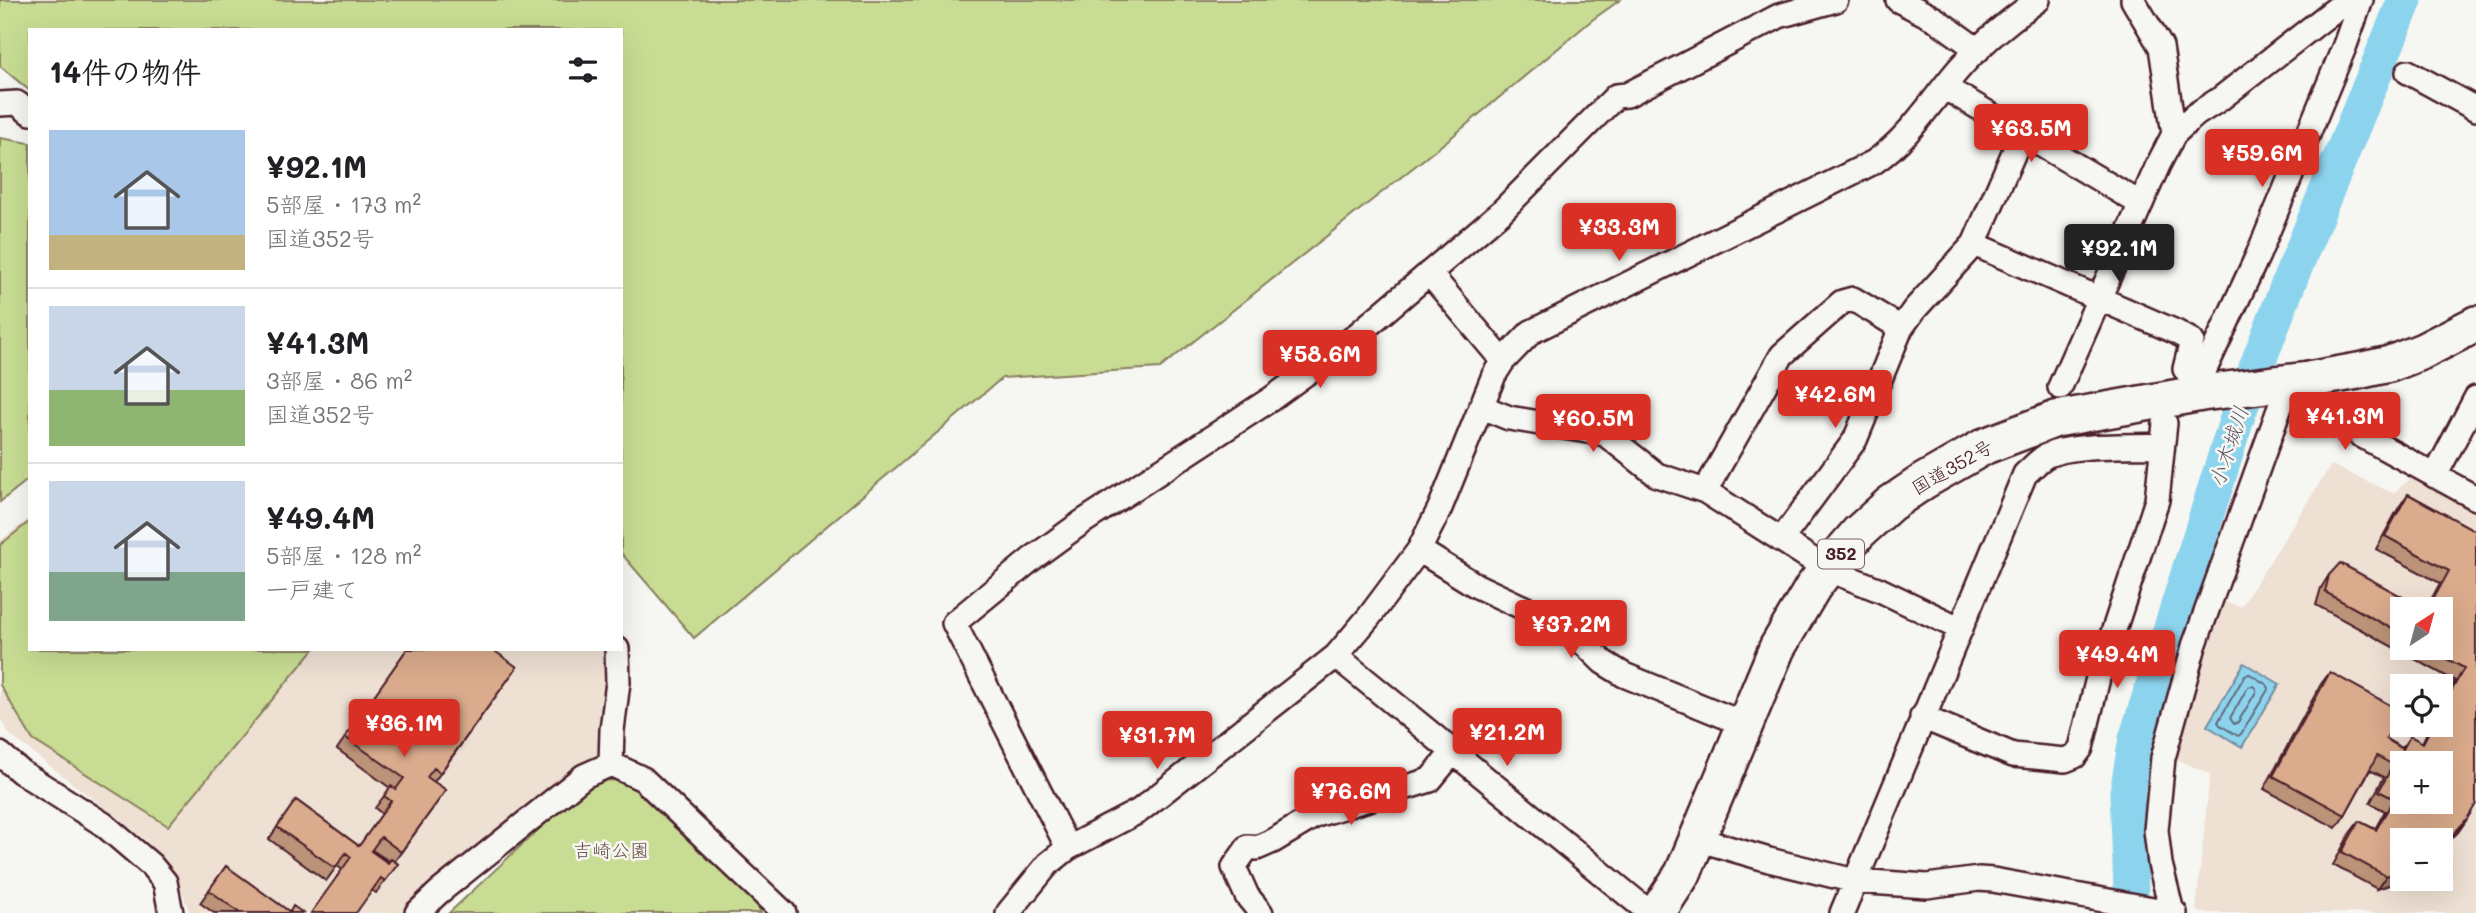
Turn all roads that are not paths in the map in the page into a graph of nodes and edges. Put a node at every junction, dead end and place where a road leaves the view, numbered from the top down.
1 (1836, 0) edge
2 (1898, 0) edge
3 (2038, 0) edge
4 (2133, 0) edge
5 (2360, 1) edge
6 (1978, 50) junction
7 (2408, 72) dead end
8 (1944, 87) junction
9 (0, 104) edge
10 (2476, 109) edge
11 (28, 111) edge
12 (2022, 134) junction
13 (2174, 134) junction
14 (2141, 204) junction
15 (1975, 244) junction
16 (1429, 273) junction
17 (2099, 299) junction
18 (2476, 324) edge
19 (1901, 328) junction
20 (1503, 361) junction
21 (2290, 382) junction
22 (2193, 386) junction
23 (2060, 387) dead end
24 (2476, 397) edge
25 (1482, 407) junction
26 (2435, 476) junction
27 (1705, 491) junction
28 (2476, 498) edge
29 (1781, 540) junction
30 (1419, 550) junction
31 (1827, 569) junction
32 (1961, 629) junction
33 (617, 651) edge
34 (1336, 656) junction
35 (1922, 717) junction
36 (1744, 724) junction
37 (1453, 752) junction
38 (0, 754) edge
39 (611, 764) junction
40 (1697, 839) junction
41 (1068, 848) junction
42 (1855, 881) junction
43 (2096, 904) edge
44 (1019, 909) edge
45 (2171, 912) edge
46 (171, 913) edge
47 (417, 913) edge
48 (784, 913) edge
49 (1261, 913) edge
50 (1650, 913) edge
51 (1657, 913) edge
52 (1842, 913) edge

1 - 16 street
2 - 6 street
3 - 6 street
4 - 13 street
5 - 13 street
5 - 22 street
6 - 8 street
7 - 10 street
8 - 12 street
8 - 20 street
9 - 11 street
12 - 14 street
12 - 15 street
13 - 14 street
14 - 17 street
15 - 17 street
15 - 19 street
16 - 20 street
16 - 41 street
17 - 22 street
17 - 23 street
18 - 21 highway, 国道352号 / 352
19 - 27 street
19 - 29 street
20 - 25 street
21 - 22 highway, 国道352号 / 352
21 - 26 street
21 - 45 street
22 - 31 highway, 国道352号 / 352
24 - 26 street
25 - 27 street
25 - 30 street
26 - 28 street
27 - 29 street
29 - 31 street
30 - 34 street
30 - 36 street
31 - 32 street
31 - 36 highway, 国道352号 / 352
32 - 35 street
32 - 35 street
33 - 39 street
34 - 37 street
34 - 41 street
35 - 42 street
36 - 40 highway, 国道352号 / 352
37 - 49 street
37 - 50 street
38 - 46 street
39 - 47 street
39 - 48 street
40 - 42 street
40 - 51 highway, 国道352号 / 352
41 - 44 street
42 - 43 street
42 - 52 street
43 - 45 street

